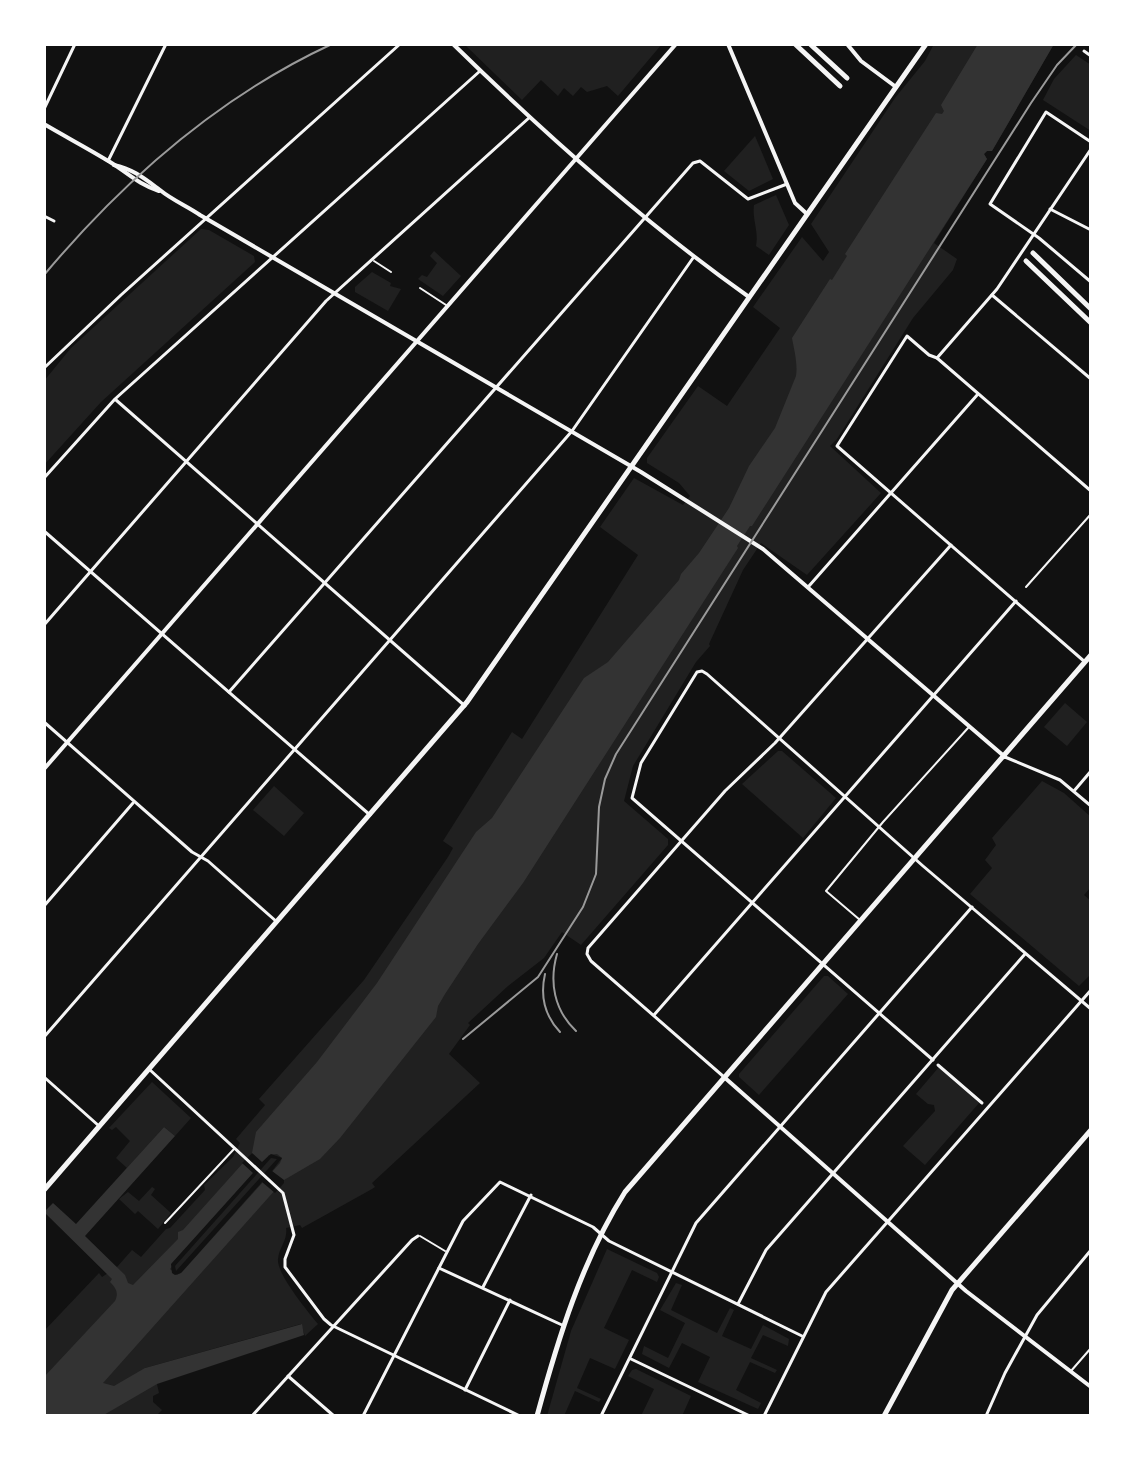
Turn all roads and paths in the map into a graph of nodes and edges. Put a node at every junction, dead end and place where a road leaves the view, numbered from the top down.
1 (75, 44) edge
2 (166, 44) edge
3 (400, 44) edge
4 (453, 44) edge
5 (676, 44) edge
6 (730, 44) edge
7 (795, 44) edge
8 (810, 44) edge
9 (847, 44) edge
10 (926, 44) edge
11 (1084, 51) dead end
12 (1091, 56) edge
13 (480, 71) junction
14 (847, 78) dead end
15 (840, 86) dead end
16 (896, 87) junction
17 (44, 109) edge
18 (530, 117) junction
19 (44, 124) edge
20 (1091, 142) edge
21 (1091, 149) edge
22 (576, 159) junction
23 (108, 161) junction
24 (787, 184) junction
25 (1050, 209) junction
26 (807, 214) junction
27 (44, 216) edge
28 (645, 217) junction
29 (206, 218) junction
30 (54, 221) dead end
31 (1091, 230) edge
32 (1033, 234) junction
33 (1033, 253) dead end
34 (274, 257) junction
35 (693, 258) junction
36 (373, 260) junction
37 (1026, 261) dead end
38 (391, 272) dead end
39 (1091, 282) edge
40 (420, 288) dead end
41 (335, 293) junction
42 (992, 295) junction
43 (749, 297) junction
44 (448, 306) junction
45 (1091, 309) edge
46 (1091, 323) edge
47 (418, 340) junction
48 (937, 358) junction
49 (44, 368) edge
50 (1091, 379) edge
51 (497, 387) junction
52 (978, 394) junction
53 (115, 399) junction
54 (572, 431) junction
55 (186, 462) junction
56 (632, 466) junction
57 (44, 478) edge
58 (1091, 491) edge
59 (891, 492) junction
60 (1091, 514) edge
61 (258, 524) junction
62 (44, 531) edge
63 (951, 545) junction
64 (91, 571) junction
65 (326, 583) junction
66 (809, 586) junction
67 (1026, 587) dead end
68 (1016, 601) junction
69 (44, 625) edge
70 (162, 633) junction
71 (868, 638) junction
72 (390, 639) junction
73 (1091, 655) edge
74 (1085, 662) junction
75 (229, 692) junction
76 (933, 695) junction
77 (465, 706) junction
78 (44, 722) edge
79 (969, 726) junction
80 (780, 738) junction
81 (67, 742) junction
82 (295, 749) junction
83 (1005, 757) junction
84 (44, 769) edge
85 (1091, 771) edge
86 (1074, 791) junction
87 (846, 797) junction
88 (134, 802) junction
89 (1091, 806) edge
90 (370, 815) junction
91 (880, 827) junction
92 (680, 841) junction
93 (200, 857) junction
94 (916, 859) junction
95 (752, 904) junction
96 (44, 906) edge
97 (972, 907) junction
98 (861, 921) junction
99 (277, 922) junction
100 (1025, 954) junction
101 (822, 964) junction
102 (1091, 990) edge
103 (1081, 1001) junction
104 (1091, 1009) edge
105 (880, 1013) junction
106 (654, 1015) junction
107 (44, 1037) edge
108 (933, 1060) junction
109 (938, 1065) dead end
110 (149, 1069) junction
111 (44, 1077) edge
112 (724, 1077) junction
113 (982, 1103) dead end
114 (99, 1126) junction
115 (779, 1127) junction
116 (1091, 1130) edge
117 (235, 1148) junction
118 (833, 1174) junction
119 (44, 1190) edge
120 (531, 1195) junction
121 (888, 1222) junction
122 (165, 1223) dead end
123 (418, 1236) joint
124 (601, 1236) junction
125 (1091, 1250) edge
126 (447, 1252) junction
127 (439, 1268) junction
128 (671, 1270) junction
129 (957, 1283) junction
130 (483, 1287) junction
131 (510, 1300) junction
132 (738, 1304) junction
133 (562, 1325) junction
134 (334, 1327) junction
135 (802, 1336) junction
136 (1025, 1339) junction
137 (1091, 1348) edge
138 (393, 1355) junction
139 (629, 1358) junction
140 (1071, 1372) junction
141 (288, 1376) junction
142 (1091, 1387) edge
143 (465, 1390) junction
144 (252, 1416) edge
145 (334, 1416) edge
146 (363, 1416) edge
147 (520, 1416) edge
148 (537, 1416) edge
149 (601, 1416) edge
150 (750, 1416) edge
151 (764, 1416) edge
152 (884, 1416) edge
153 (986, 1416) edge

1 - 17 street
2 - 23 street
3 - 29 street
4 - 13 street
5 - 22 street
6 - 24 street
7 - 15 main road
8 - 14 main road
9 - 16 street
10 - 16 main road
11 - 12 street
13 - 18 street
13 - 34 street
16 - 26 main road
18 - 22 street
18 - 36 street
19 - 23 street
20 - 32 street
21 - 25 street
22 - 28 street
22 - 44 street
23 - 29 street
24 - 26 street
24 - 28 street
25 - 31 street
25 - 32 street
26 - 43 main road
27 - 30 street
28 - 35 street
28 - 51 street
29 - 34 street
29 - 49 street
32 - 39 street
32 - 42 street
33 - 45 main road
34 - 41 street
34 - 53 street
35 - 43 street
35 - 54 street
36 - 38 lane
36 - 41 street
37 - 46 main road
40 - 44 lane
41 - 47 street
41 - 55 street
42 - 48 street
42 - 50 street
43 - 56 main road
44 - 47 street
47 - 51 street
47 - 61 street
48 - 52 street
48 - 59 street
51 - 54 street
51 - 65 street
52 - 58 street
52 - 59 street
53 - 55 street
53 - 57 street
54 - 56 street
54 - 72 street
55 - 61 street
55 - 64 street
56 - 66 street
56 - 77 main road
59 - 63 street
59 - 66 street
60 - 67 lane
61 - 65 street
61 - 70 street
62 - 64 street
63 - 68 street
63 - 71 street
64 - 69 street
64 - 70 street
65 - 72 street
65 - 75 street
66 - 71 street
68 - 74 street
68 - 76 street
70 - 75 street
70 - 81 street
71 - 76 street
71 - 80 street
72 - 77 street
72 - 82 street
73 - 74 main road
74 - 83 main road
75 - 82 street
76 - 79 street
76 - 87 street
77 - 90 main road
78 - 81 street
79 - 83 street
79 - 91 lane
80 - 87 street
80 - 92 street
80 - 92 street
81 - 84 street
81 - 88 street
82 - 90 street
82 - 93 street
83 - 86 street
83 - 94 main road
85 - 86 street
86 - 89 street
87 - 91 street
87 - 95 street
88 - 93 street
88 - 96 street
90 - 99 main road
91 - 94 street
91 - 98 lane
92 - 95 street
92 - 106 street
93 - 99 street
93 - 107 street
94 - 97 street
94 - 98 main road
95 - 101 street
95 - 106 street
97 - 100 street
97 - 105 street
98 - 101 main road
99 - 110 main road
100 - 103 street
100 - 108 street
101 - 105 street
101 - 112 main road
102 - 103 street
103 - 104 street
103 - 121 street
105 - 108 street
105 - 115 street
106 - 112 street
108 - 118 street
109 - 113 street
110 - 114 main road
110 - 117 street
111 - 114 street
112 - 115 street
112 - 124 main road
114 - 119 main road
115 - 118 street
115 - 128 street
116 - 129 main road
117 - 122 lane
117 - 134 street
118 - 121 street
118 - 132 street
120 - 124 street
120 - 126 street
120 - 130 street
121 - 129 street
121 - 135 street
123 - 126 lane
123 - 134 street
124 - 128 street
124 - 133 main road
125 - 136 street
126 - 127 street
127 - 130 street
127 - 138 street
128 - 132 street
128 - 139 street
129 - 136 street
129 - 152 main road
130 - 131 street
131 - 133 street
131 - 143 street
132 - 135 street
133 - 148 main road
134 - 138 street
134 - 141 street
135 - 151 street
136 - 140 street
136 - 153 street
137 - 140 lane
138 - 143 street
138 - 146 street
139 - 149 street
139 - 150 street
140 - 142 street
141 - 144 street
141 - 145 street
143 - 147 street

